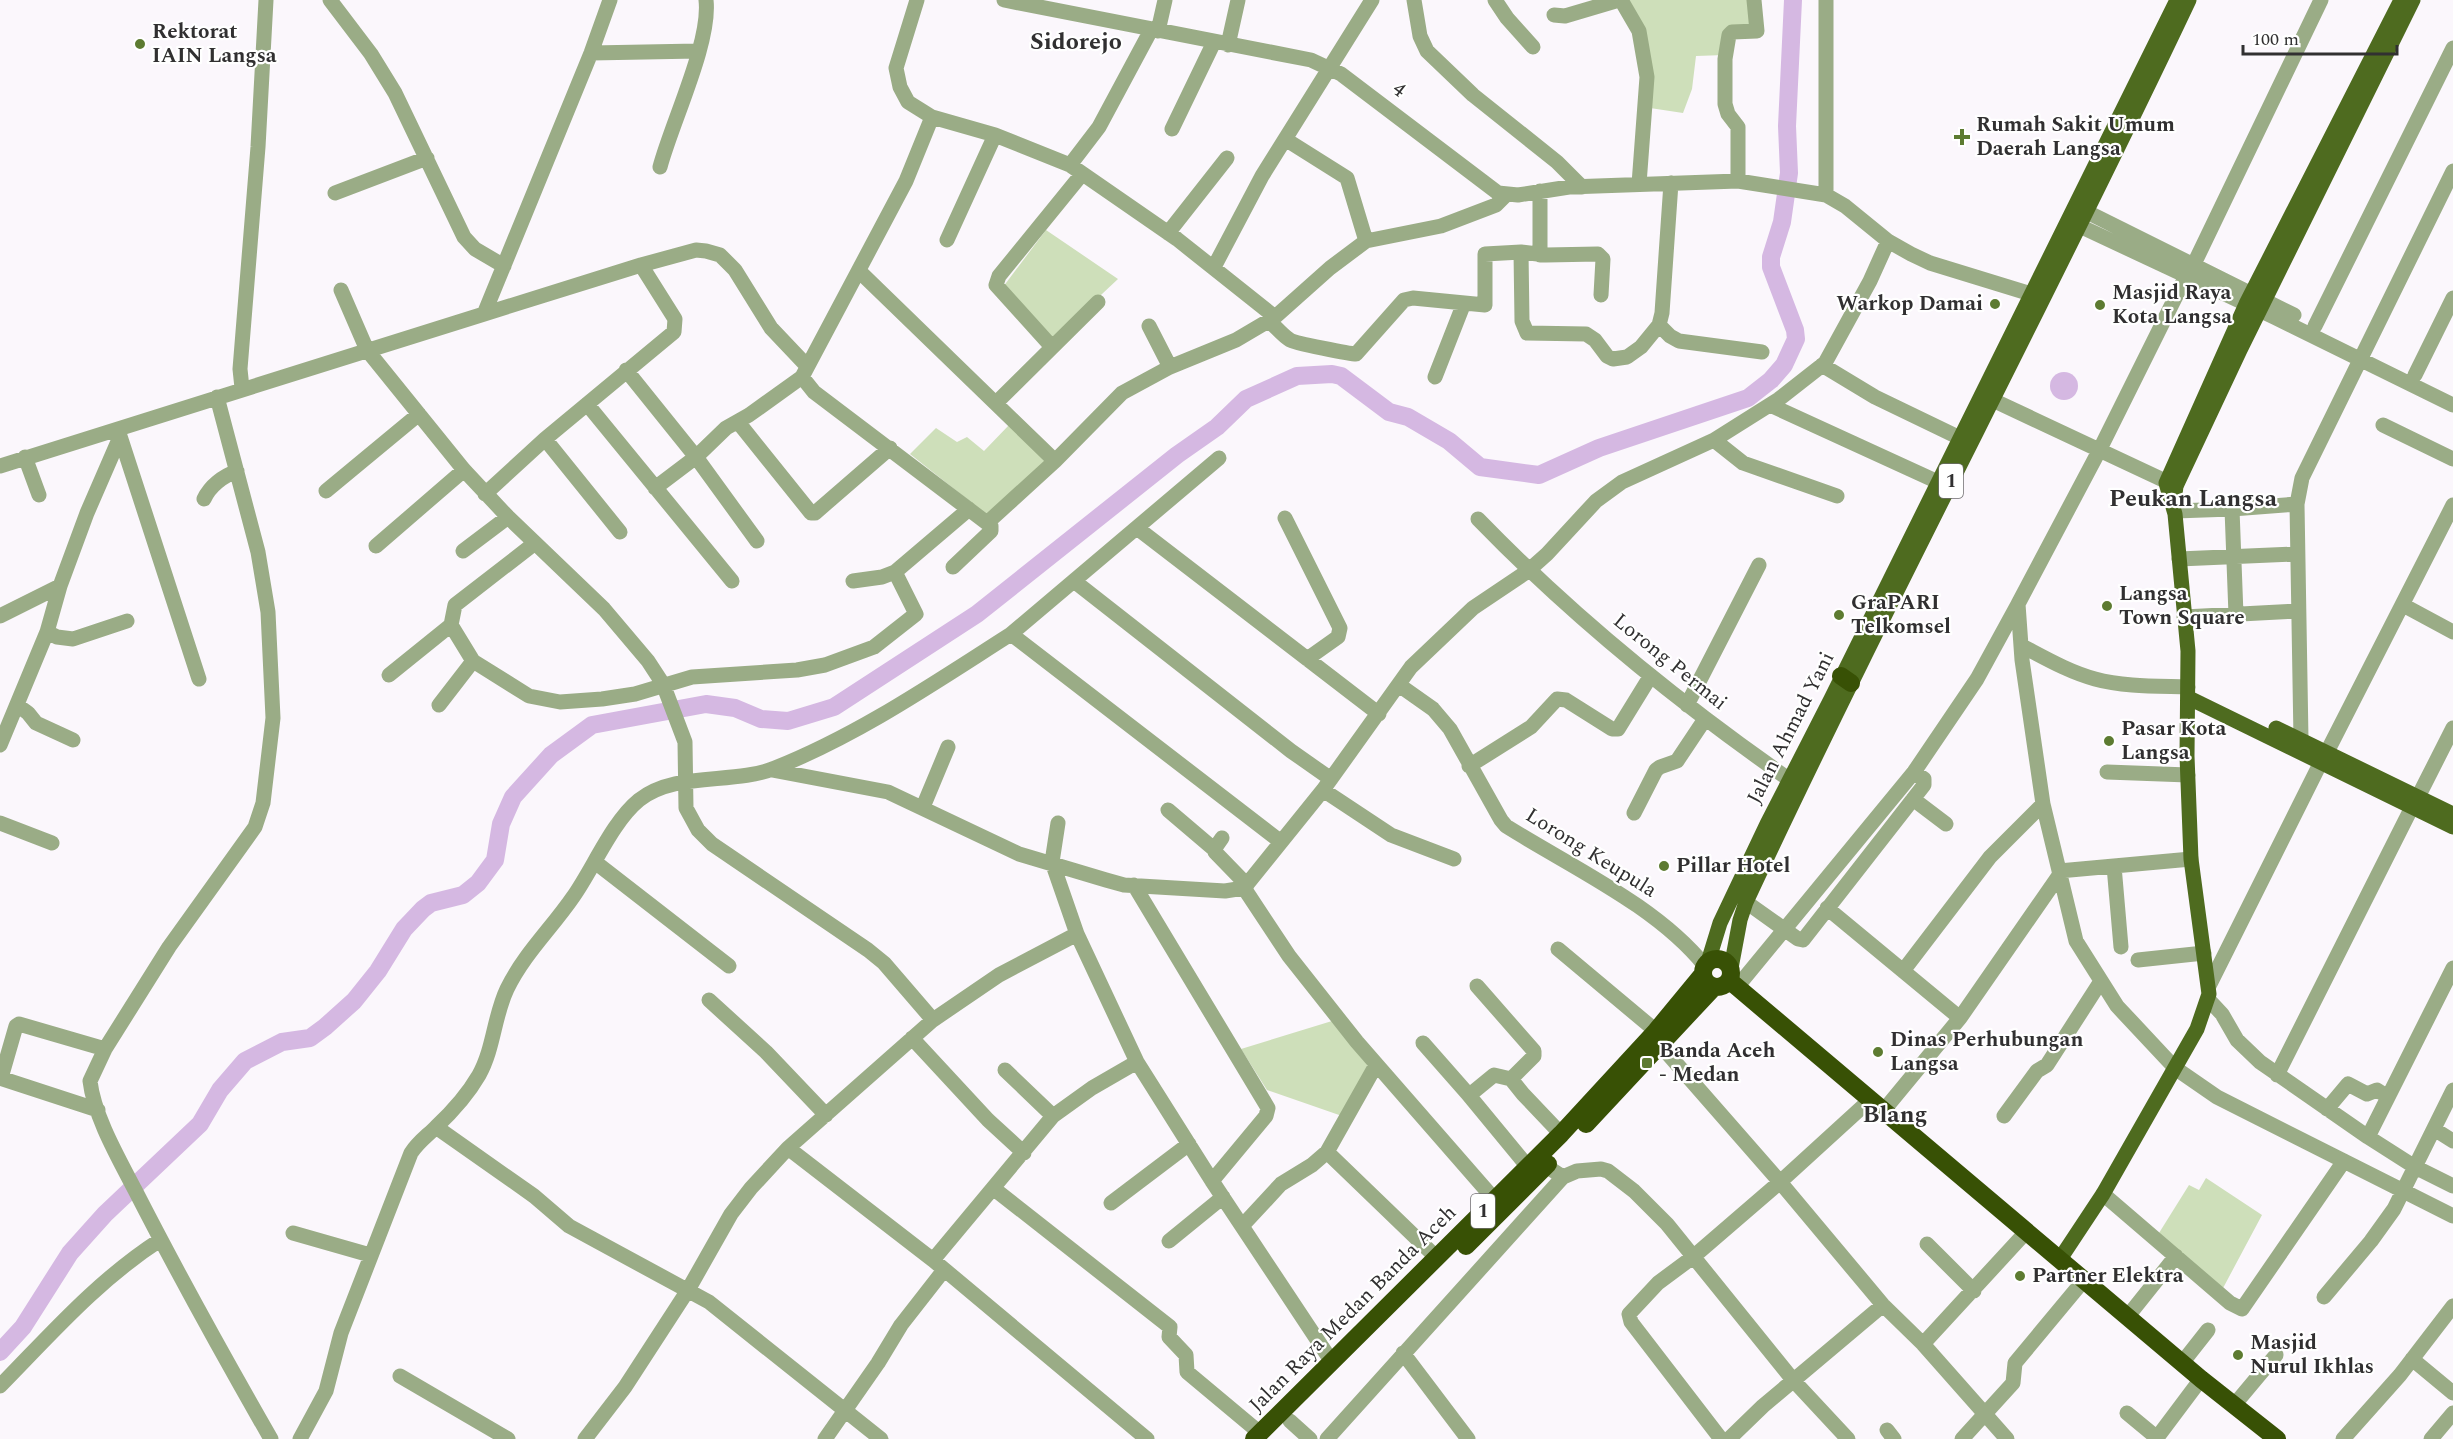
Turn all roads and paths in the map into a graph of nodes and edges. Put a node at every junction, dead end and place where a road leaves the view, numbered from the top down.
1 (266, 0) edge
2 (330, 0) edge
3 (610, 0) edge
4 (706, 0) edge
5 (917, 0) edge
6 (1004, 0) edge
7 (1165, 0) edge
8 (1238, 0) edge
9 (1372, 0) edge
10 (1414, 0) edge
11 (1495, 0) edge
12 (1620, 0) edge
13 (1754, 0) edge
14 (1826, 0) edge
15 (2185, 0) edge
16 (2321, 0) edge
17 (2401, 0) edge
18 (2413, 0) edge
19 (1051, 5) edge
20 (1554, 15) dead end
21 (1154, 31) junction
22 (1221, 44) junction
23 (1533, 47) dead end
24 (2453, 48) edge
25 (2382, 50) junction
26 (698, 51) junction
27 (591, 53) junction
28 (1329, 67) junction
29 (932, 117) junction
30 (1172, 129) dead end
31 (995, 135) junction
32 (1286, 138) junction
33 (427, 158) junction
34 (1227, 158) dead end
35 (660, 167) dead end
36 (1076, 170) junction
37 (2453, 171) edge
38 (1738, 181) junction
39 (1671, 183) junction
40 (1639, 184) junction
41 (1582, 187) junction
42 (1540, 191) junction
43 (335, 193) dead end
44 (1506, 195) junction
45 (1826, 195) junction
46 (2077, 216) junction
47 (1168, 233) junction
48 (947, 240) dead end
49 (1366, 241) junction
50 (1888, 241) junction
51 (1521, 252) junction
52 (1540, 255) junction
53 (641, 265) junction
54 (504, 266) junction
55 (1214, 267) junction
56 (859, 270) junction
57 (2190, 271) junction
58 (341, 290) dead end
59 (2031, 294) junction
60 (1600, 295) dead end
61 (2453, 298) edge
62 (1098, 302) dead end
63 (2256, 302) junction
64 (1464, 303) junction
65 (484, 314) junction
66 (1272, 319) junction
67 (1659, 325) junction
68 (1149, 326) dead end
69 (2315, 326) junction
70 (1052, 347) junction
71 (367, 350) junction
72 (1762, 352) dead end
73 (2362, 354) junction
74 (1822, 365) junction
75 (1170, 367) junction
76 (626, 370) junction
77 (804, 371) junction
78 (2415, 375) junction
79 (1435, 377) dead end
80 (242, 388) junction
81 (2453, 394) edge
82 (217, 397) junction
83 (1987, 397) junction
84 (996, 403) junction
85 (587, 404) junction
86 (1770, 405) junction
87 (2453, 405) edge
88 (419, 414) junction
89 (738, 422) junction
90 (2383, 425) dead end
91 (118, 432) junction
92 (1960, 438) junction
93 (545, 439) junction
94 (1714, 440) junction
95 (890, 448) junction
96 (2099, 451) junction
97 (25, 457) junction
98 (696, 457) junction
99 (1219, 458) dead end
100 (2453, 459) edge
101 (1055, 461) junction
102 (0, 466) edge
103 (464, 470) junction
104 (237, 471) junction
105 (1938, 482) junction
106 (2171, 484) junction
107 (655, 488) junction
108 (326, 491) dead end
109 (485, 494) junction
110 (39, 495) dead end
111 (1836, 496) dead end
112 (204, 499) dead end
113 (2297, 504) junction
114 (2453, 505) edge
115 (2232, 508) junction
116 (969, 509) junction
117 (2174, 509) junction
118 (508, 517) junction
119 (1285, 518) dead end
120 (1478, 519) dead end
121 (987, 523) junction
122 (1137, 528) junction
123 (620, 532) dead end
124 (757, 541) dead end
125 (535, 543) junction
126 (376, 546) dead end
127 (464, 551) dead end
128 (2296, 555) junction
129 (2234, 557) junction
130 (2179, 559) junction
131 (1759, 565) dead end
132 (953, 567) dead end
133 (1528, 571) junction
134 (895, 572) junction
135 (732, 580) dead end
136 (853, 581) dead end
137 (1074, 581) junction
138 (60, 586) junction
139 (2018, 604) junction
140 (2403, 605) junction
141 (2297, 610) junction
142 (0, 615) edge
143 (2236, 615) junction
144 (2184, 617) junction
145 (127, 621) dead end
146 (451, 625) junction
147 (47, 632) junction
148 (2453, 632) edge
149 (1011, 634) junction
150 (2022, 646) junction
151 (1307, 659) junction
152 (474, 661) junction
153 (389, 675) dead end
154 (1650, 677) junction
155 (199, 679) dead end
156 (1846, 679) junction
157 (1399, 685) junction
158 (665, 687) junction
159 (2184, 691) junction
160 (17, 705) junction
161 (439, 705) dead end
162 (1687, 705) junction
163 (1379, 714) junction
164 (1705, 719) junction
165 (2453, 728) edge
166 (2301, 739) junction
167 (73, 740) dead end
168 (0, 744) edge
169 (948, 747) dead end
170 (2324, 757) junction
171 (1469, 766) junction
172 (772, 770) junction
173 (1914, 772) junction
174 (2107, 772) dead end
175 (2188, 775) junction
176 (1790, 780) junction
177 (685, 783) junction
178 (1327, 784) junction
179 (1913, 799) junction
180 (2415, 802) junction
181 (2043, 804) junction
182 (924, 807) junction
183 (1168, 810) dead end
184 (1634, 813) dead end
185 (2453, 814) edge
186 (0, 823) edge
187 (1058, 823) dead end
188 (1946, 824) dead end
189 (2453, 828) edge
190 (1281, 842) junction
191 (52, 843) dead end
192 (1454, 859) dead end
193 (2191, 860) junction
194 (595, 862) junction
195 (1052, 862) junction
196 (2114, 866) junction
197 (2060, 873) junction
198 (1134, 885) junction
199 (1246, 887) junction
200 (1746, 902) junction
201 (1827, 908) junction
202 (1784, 930) junction
203 (1077, 934) junction
204 (2121, 947) dead end
205 (1558, 949) dead end
206 (2204, 953) junction
207 (2138, 960) dead end
208 (729, 966) dead end
209 (2453, 968) edge
210 (1903, 971) junction
211 (1718, 975) junction
212 (2101, 981) junction
213 (1477, 986) dead end
214 (2208, 992) junction
215 (709, 1000) dead end
216 (1960, 1018) junction
217 (933, 1020) junction
218 (912, 1038) junction
219 (1659, 1039) junction
220 (1423, 1043) dead end
221 (105, 1049) junction
222 (1137, 1062) junction
223 (1376, 1065) junction
224 (2175, 1068) junction
225 (1005, 1070) dead end
226 (2277, 1074) junction
227 (0, 1078) edge
228 (1511, 1079) junction
229 (2453, 1090) edge
230 (1467, 1093) junction
231 (2388, 1096) junction
232 (1877, 1104) junction
233 (98, 1110) junction
234 (2326, 1110) junction
235 (826, 1115) junction
236 (1053, 1116) junction
237 (2004, 1116) dead end
238 (436, 1127) junction
239 (2434, 1129) junction
240 (1561, 1134) junction
241 (2368, 1137) junction
242 (2453, 1141) edge
243 (1189, 1144) junction
244 (788, 1148) junction
245 (1327, 1152) junction
246 (1024, 1153) junction
247 (2344, 1161) junction
248 (1537, 1163) junction
249 (2415, 1167) junction
250 (1563, 1177) junction
251 (1212, 1181) junction
252 (1780, 1182) junction
253 (2453, 1186) edge
254 (993, 1188) junction
255 (2403, 1191) junction
256 (2103, 1194) junction
257 (1223, 1197) junction
258 (1494, 1199) junction
259 (1111, 1203) dead end
260 (2453, 1216) edge
261 (1243, 1225) junction
262 (2027, 1232) junction
263 (293, 1233) dead end
264 (159, 1237) junction
265 (1169, 1241) dead end
266 (1927, 1244) dead end
267 (370, 1255) junction
268 (2176, 1256) junction
269 (1693, 1257) junction
270 (1437, 1258) junction
271 (2060, 1259) junction
272 (939, 1265) junction
273 (2084, 1280) junction
274 (688, 1290) junction
275 (1974, 1291) junction
276 (2324, 1297) dead end
277 (1882, 1305) junction
278 (2453, 1306) edge
279 (2128, 1316) junction
280 (2208, 1330) dead end
281 (1923, 1344) junction
282 (1403, 1353) junction
283 (2276, 1355) dead end
284 (2412, 1359) junction
285 (1332, 1362) junction
286 (2182, 1363) junction
287 (400, 1376) dead end
288 (2201, 1379) junction
289 (1793, 1380) junction
290 (0, 1386) edge
291 (2453, 1393) edge
292 (2235, 1404) junction
293 (846, 1409) junction
294 (2127, 1413) dead end
295 (2453, 1413) edge
296 (1986, 1415) junction
297 (1290, 1421) junction
298 (1262, 1437) edge
299 (878, 1438) edge
300 (2156, 1438) edge
301 (271, 1439) edge
302 (300, 1439) edge
303 (508, 1439) edge
304 (585, 1439) edge
305 (825, 1439) edge
306 (1147, 1439) edge
307 (1310, 1439) edge
308 (1327, 1439) edge
309 (1468, 1439) edge
310 (1721, 1439) edge
311 (1729, 1439) edge
312 (1848, 1439) edge
313 (1962, 1439) edge
314 (2007, 1439) edge
315 (2277, 1439) edge
316 (2343, 1439) edge
317 (2431, 1439) edge

1 - 80 street
2 - 33 street
3 - 27 street
4 - 26 street
5 - 29 street
6 - 19 street, 4
7 - 21 street
8 - 22 street
9 - 28 street
10 - 41 street
11 - 23 street
12 - 20 street
12 - 40 street
13 - 38 street
14 - 45 street
15 - 46 main road, Jalan Ahmad Yani / 1
16 - 57 street
17 - 25 main road
18 - 25 main road
19 - 21 street, 4
21 - 22 street, 4
21 - 36 street
22 - 28 street, 4
22 - 30 street
24 - 69 street
25 - 63 main road
26 - 27 street
26 - 35 street
27 - 54 street
28 - 32 street
28 - 44 street, 4
29 - 31 street
29 - 56 street
31 - 36 street
31 - 48 street
32 - 49 street
32 - 55 street
33 - 43 street
33 - 54 street
34 - 47 street
36 - 47 street
36 - 70 street
37 - 73 street
38 - 39 street
38 - 45 street
39 - 40 street
39 - 67 street
40 - 41 street
41 - 42 street
42 - 44 street
42 - 52 street
44 - 49 street
45 - 50 street
46 - 57 street
46 - 59 main road, Jalan Ahmad Yani / 1
46 - 83 main road, 1
47 - 55 street
49 - 66 street
50 - 59 street
50 - 74 street
51 - 52 street
51 - 64 street
51 - 67 street
52 - 60 street
53 - 65 street
53 - 76 street
53 - 77 street
54 - 65 street
55 - 66 street
56 - 77 street
56 - 84 street
57 - 63 street
57 - 96 street
58 - 71 street
59 - 83 main road, Jalan Ahmad Yani / 1
61 - 78 street
62 - 70 street
63 - 69 street
63 - 73 street
63 - 106 main road
64 - 66 street
64 - 79 street
65 - 71 street
66 - 75 street
67 - 72 street
68 - 75 street
69 - 73 street
70 - 84 street
71 - 80 street
71 - 88 street
73 - 78 street
73 - 87 street
73 - 113 street
74 - 86 street
74 - 92 street
75 - 101 street
76 - 85 street
76 - 98 street
77 - 89 street
77 - 95 street
78 - 81 street
80 - 82 street
82 - 91 street
82 - 104 street
83 - 92 main road, Jalan Ahmad Yani / 1
83 - 96 street
83 - 156 main road, 1
84 - 101 street
85 - 93 street
85 - 107 street
86 - 94 street
86 - 105 street
88 - 103 street
88 - 108 street
89 - 95 street
89 - 98 street
90 - 100 street
91 - 97 street
91 - 138 street
91 - 155 street
92 - 105 main road, Jalan Ahmad Yani / 1
93 - 109 street
93 - 123 street
94 - 111 street
94 - 133 street
95 - 116 street
96 - 106 street
96 - 139 street
97 - 102 street
97 - 110 street
98 - 107 street
98 - 124 street
99 - 122 street
101 - 121 street
103 - 109 street
103 - 126 street
104 - 112 street
104 - 221 street
105 - 156 main road, Jalan Ahmad Yani / 1
106 - 117 main road
107 - 135 street
109 - 118 street
113 - 115 street
113 - 128 street
114 - 140 street
115 - 117 street
115 - 129 street
116 - 121 street
116 - 134 street
117 - 130 main road
118 - 125 street
118 - 127 street
119 - 151 street
120 - 133 street, Lorong Permai
121 - 132 street
122 - 137 street
122 - 151 street
125 - 146 street
125 - 158 street
128 - 129 street
128 - 141 street
129 - 130 street
129 - 143 street
130 - 144 main road
131 - 162 street
133 - 154 street, Lorong Permai
133 - 157 street
134 - 136 street
134 - 158 street
137 - 149 street
137 - 178 street
138 - 142 street
138 - 147 street
139 - 150 street
139 - 173 street
140 - 148 street
140 - 170 street
141 - 143 street
141 - 166 street
143 - 144 street
144 - 159 main road
145 - 147 street
146 - 152 street
146 - 153 street
147 - 160 street
149 - 172 street
149 - 190 street
150 - 159 street
150 - 181 street
151 - 163 street
152 - 158 street
152 - 161 street
154 - 162 street, Lorong Permai
154 - 171 street
156 - 176 main road, Jalan Ahmad Yani / 1
156 - 200 main road, 1
157 - 163 street
157 - 171 street, Lorong Keupula
158 - 177 street
159 - 166 main road
159 - 170 main road
159 - 175 main road
160 - 167 street
160 - 168 street
162 - 164 street, Lorong Permai
163 - 178 street
164 - 176 street, Lorong Permai
164 - 184 street
165 - 180 street
166 - 170 main road
169 - 182 street
170 - 180 main road
170 - 214 street
171 - 211 street, Lorong Keupula
172 - 177 street
172 - 182 street
173 - 179 street
173 - 202 street
174 - 175 street
175 - 193 main road
176 - 211 main road, Jalan Ahmad Yani / 1
177 - 194 street
177 - 217 street
178 - 190 street
178 - 192 street
179 - 188 street
179 - 201 street
180 - 185 main road
180 - 189 main road
180 - 226 street
181 - 197 street
181 - 210 street
182 - 195 street
183 - 199 street
186 - 191 street
187 - 195 street
190 - 199 street
193 - 196 street
193 - 206 main road
194 - 208 street
194 - 238 street
195 - 198 street
195 - 203 street
196 - 197 street
196 - 204 street
197 - 212 street
197 - 216 street
198 - 199 street
198 - 251 street
199 - 223 street
200 - 202 street
200 - 211 main road, 1
201 - 202 street
201 - 210 street
202 - 211 street
203 - 217 street
203 - 222 street
205 - 219 street
206 - 207 street
206 - 214 main road
209 - 231 street
210 - 216 street
211 - 219 highway, Jalan Raya Medan Banda Aceh / 1
211 - 232 highway
212 - 224 street
212 - 237 street
213 - 228 street
214 - 224 main road
214 - 226 street
215 - 235 street
216 - 232 street
217 - 218 street
218 - 235 street
218 - 246 street
219 - 240 highway, Jalan Raya Medan Banda Aceh / 1
219 - 248 highway, Jalan Raya Medan Banda Aceh / 1
219 - 252 street
220 - 230 street
221 - 227 street
221 - 233 street
222 - 236 street
222 - 243 street
223 - 245 street
223 - 258 street
224 - 247 street
224 - 256 main road
225 - 236 street
226 - 234 street
227 - 233 street
228 - 230 street
228 - 240 street
229 - 239 street
230 - 248 street
231 - 234 street
231 - 241 street
232 - 252 street
232 - 262 highway
233 - 264 street
234 - 241 street
235 - 244 street
236 - 246 street
238 - 267 street
238 - 274 street
239 - 242 street
239 - 249 street
240 - 248 highway, Jalan Raya Medan Banda Aceh / 1
241 - 249 street
243 - 251 street
243 - 259 street
244 - 272 street
244 - 274 street
245 - 261 street
245 - 270 street
246 - 254 street
247 - 255 street
247 - 268 street
248 - 250 street
248 - 258 highway, Jalan Raya Medan Banda Aceh / 1
248 - 297 highway, Jalan Raya Medan Banda Aceh / 1
249 - 253 street
249 - 255 street
250 - 269 street
250 - 282 street
251 - 257 street
252 - 269 street
252 - 277 street
254 - 272 street
254 - 298 street
255 - 260 street
255 - 276 street
256 - 268 street
256 - 271 main road
257 - 261 street
257 - 265 street
258 - 270 highway, Jalan Raya Medan Banda Aceh / 1
261 - 285 street
262 - 271 highway
262 - 275 street
263 - 267 street
264 - 290 street
264 - 301 street
266 - 275 street
267 - 302 street
268 - 279 street
269 - 289 street
269 - 310 street
270 - 285 highway, Jalan Raya Medan Banda Aceh / 1
271 - 273 highway
272 - 293 street
272 - 306 street
273 - 279 highway
273 - 296 street
274 - 293 street
274 - 304 street
275 - 281 street
277 - 281 street
277 - 289 street
278 - 284 street
279 - 286 highway
280 - 286 street
281 - 296 street
282 - 308 street
282 - 309 street
283 - 292 street
284 - 291 street
284 - 316 street
285 - 298 highway, Jalan Raya Medan Banda Aceh / 1
286 - 288 highway
287 - 303 street
288 - 292 highway
288 - 300 street
289 - 311 street
289 - 312 street
292 - 315 highway
293 - 299 street
293 - 305 street
294 - 300 street
295 - 317 street
296 - 313 street
296 - 314 street
297 - 298 highway, Jalan Raya Medan Banda Aceh / 1
297 - 307 street

